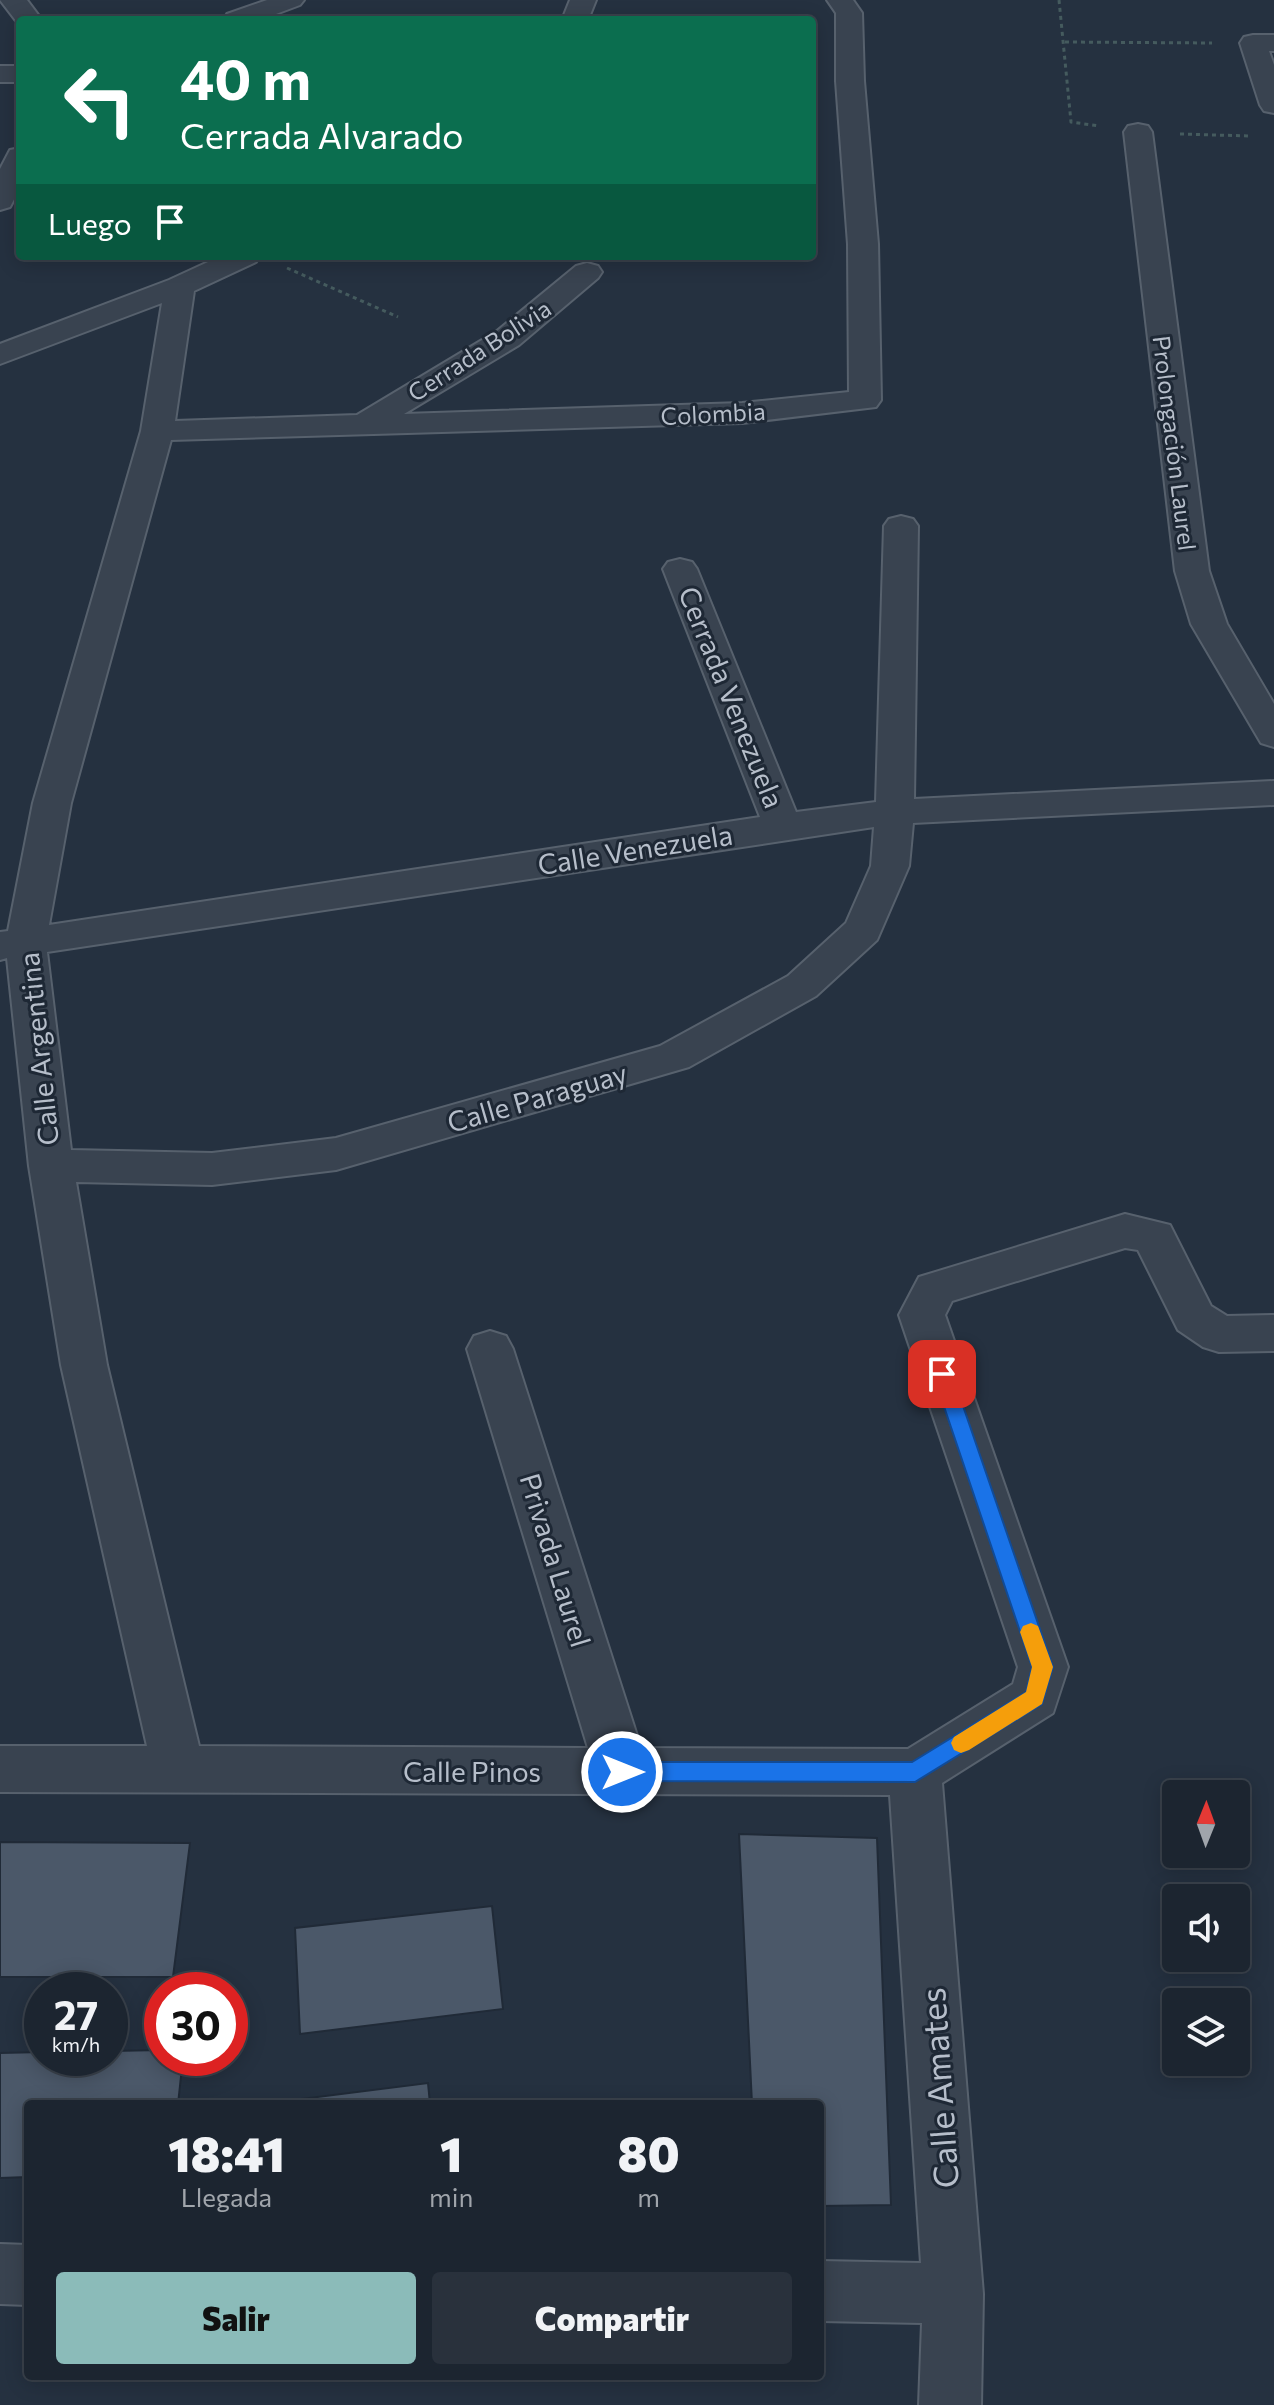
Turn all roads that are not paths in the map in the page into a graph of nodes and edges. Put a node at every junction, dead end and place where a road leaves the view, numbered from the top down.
1 (13, 0) edge
2 (291, 0) edge
3 (840, 0) edge
4 (244, 11) edge
5 (26, 16) edge
6 (1264, 43) edge
7 (1274, 105) edge
8 (1138, 132) dead end
9 (12, 162) edge
10 (0, 201) edge
11 (257, 260) edge
12 (587, 272) dead end
13 (180, 286) junction
14 (0, 355) edge
15 (367, 422) junction
16 (157, 431) junction
17 (901, 526) dead end
18 (680, 569) dead end
19 (1274, 735) edge
20 (1274, 793) edge
21 (895, 812) junction
22 (783, 826) junction
23 (13, 945) edge
24 (51, 1166) junction
25 (1274, 1333) edge
26 (490, 1349) dead end
27 (0, 1769) edge
28 (178, 1769) junction
29 (622, 1772) junction
30 (915, 1772) junction
31 (0, 2274) edge
32 (24, 2275) edge
33 (824, 2291) edge
34 (953, 2294) junction
35 (950, 2405) edge

1 - 5 street
2 - 4 street
3 - 15 street, Colombia
6 - 7 street
8 - 19 street, Prolongación Laurel
9 - 10 street
11 - 13 street
12 - 15 street, Cerrada Bolivia
13 - 14 street
13 - 16 street, Calle Argentina
15 - 16 street, Colombia
16 - 23 street, Calle Argentina
17 - 21 street
18 - 22 street, Cerrada Venezuela
20 - 21 street, Calle Venezuela
21 - 22 street, Calle Venezuela
21 - 24 street, Calle Paraguay
22 - 23 street, Calle Venezuela
23 - 24 street, Calle Argentina
24 - 28 street, Calle Argentina
25 - 30 street
26 - 29 street, Privada Laurel
27 - 28 street, Calle Pinos
28 - 29 street, Calle Pinos
29 - 30 street, Calle Pinos
30 - 34 street, Calle Amates
31 - 32 street
33 - 34 street
34 - 35 street, Calle Amates

